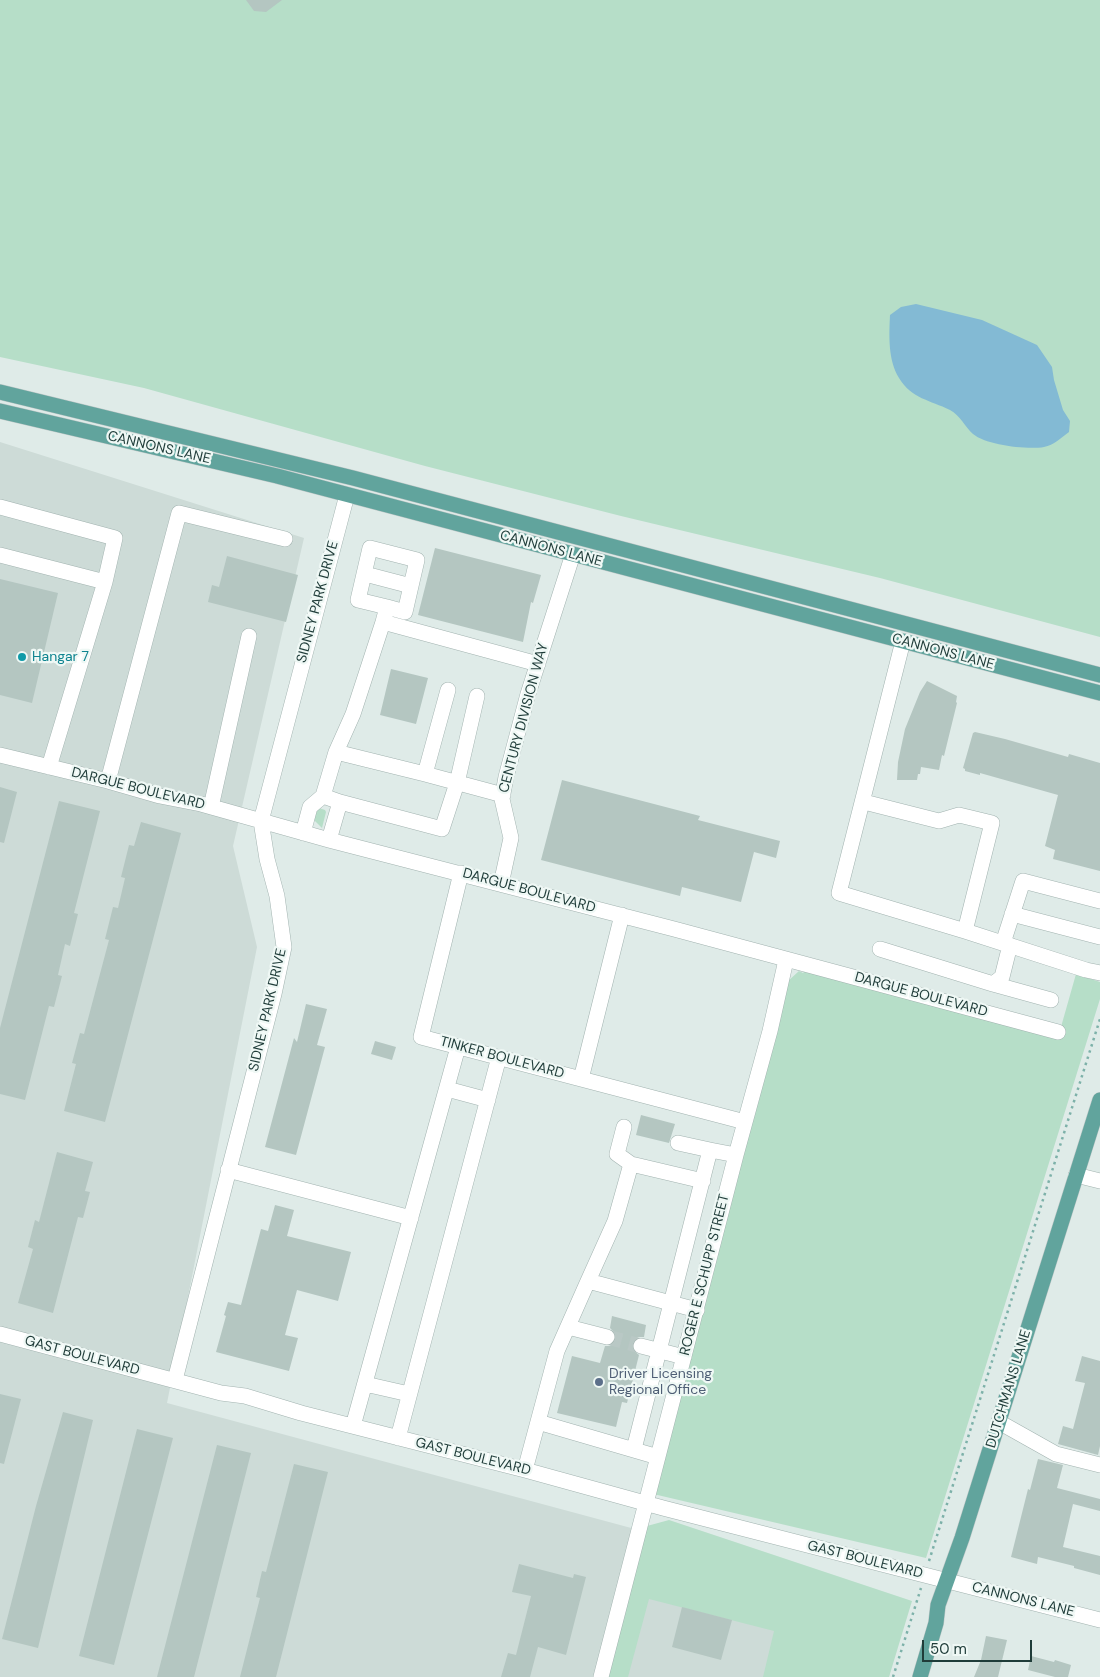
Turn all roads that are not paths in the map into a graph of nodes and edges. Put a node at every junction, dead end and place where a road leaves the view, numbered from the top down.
1 (2, 393) edge
2 (0, 409) edge
3 (353, 478) junction
4 (347, 495) junction
5 (0, 507) edge
6 (577, 537) junction
7 (285, 539) dead end
8 (572, 554) junction
9 (0, 555) edge
10 (365, 574) junction
11 (105, 582) junction
12 (411, 586) junction
13 (385, 615) junction
14 (249, 636) dead end
15 (903, 641) junction
16 (538, 664) junction
17 (1100, 675) edge
18 (448, 690) dead end
19 (1100, 694) edge
20 (477, 696) dead end
21 (336, 752) junction
22 (0, 755) edge
23 (49, 767) junction
24 (425, 774) junction
25 (108, 781) junction
26 (457, 783) junction
27 (323, 796) junction
28 (503, 796) junction
29 (340, 802) junction
30 (864, 802) junction
31 (211, 807) junction
32 (261, 821) junction
33 (303, 833) junction
34 (329, 840) junction
35 (461, 873) junction
36 (501, 884) junction
37 (1100, 901) edge
38 (1012, 914) junction
39 (622, 915) junction
40 (965, 930) junction
41 (1100, 936) edge
42 (1007, 944) junction
43 (880, 949) dead end
44 (786, 960) junction
45 (1100, 973) edge
46 (994, 984) junction
47 (1051, 1000) dead end
48 (1058, 1032) dead end
49 (458, 1047) junction
50 (499, 1058) junction
51 (581, 1079) junction
52 (447, 1089) junction
53 (488, 1100) junction
54 (1100, 1100) edge
55 (745, 1122) junction
56 (624, 1127) dead end
57 (678, 1143) dead end
58 (710, 1150) junction
59 (736, 1155) junction
60 (630, 1164) junction
61 (228, 1170) junction
62 (1076, 1175) junction
63 (703, 1181) junction
64 (1100, 1181) edge
65 (411, 1218) junction
66 (588, 1282) junction
67 (672, 1303) junction
68 (697, 1310) junction
69 (568, 1327) junction
70 (0, 1334) edge
71 (607, 1337) tunnel mouth
72 (641, 1346) tunnel mouth
73 (660, 1351) junction
74 (684, 1357) junction
75 (175, 1380) junction
76 (365, 1384) junction
77 (409, 1394) junction
78 (538, 1422) junction
79 (999, 1422) junction
80 (353, 1426) junction
81 (398, 1438) junction
82 (634, 1449) junction
83 (658, 1457) junction
84 (1100, 1465) edge
85 (525, 1470) junction
86 (646, 1503) junction
87 (946, 1581) junction
88 (1100, 1620) edge
89 (601, 1677) edge
90 (920, 1677) edge

1 - 2 main road
1 - 3 main road, CANNONS LANE
2 - 4 main road, CANNONS LANE
3 - 4 main road
3 - 6 main road, CANNONS LANE
4 - 8 main road, CANNONS LANE
4 - 32 street, SIDNEY PARK DRIVE
5 - 11 street
6 - 8 main road
6 - 17 main road, CANNONS LANE
7 - 25 street
8 - 15 main road, CANNONS LANE
8 - 16 street, CENTURY DIVISION WAY
9 - 11 street
10 - 12 street
10 - 12 street
10 - 13 street
11 - 23 street
12 - 13 street
13 - 16 street
13 - 21 street
14 - 31 street
15 - 19 main road, CANNONS LANE
15 - 30 street
16 - 28 street, CENTURY DIVISION WAY
18 - 24 street
20 - 26 street
21 - 24 street
21 - 27 street
22 - 23 street, DARGUE BOULEVARD
23 - 25 street, DARGUE BOULEVARD
24 - 26 street
25 - 31 street, DARGUE BOULEVARD
26 - 28 street
26 - 29 street
27 - 29 street
27 - 33 street
28 - 36 street, CENTURY DIVISION WAY
29 - 34 street
30 - 40 street
30 - 40 street
31 - 32 street, DARGUE BOULEVARD
32 - 33 street, DARGUE BOULEVARD
32 - 61 street, SIDNEY PARK DRIVE
33 - 34 street, DARGUE BOULEVARD
34 - 35 street, DARGUE BOULEVARD
35 - 36 street, DARGUE BOULEVARD
35 - 49 street, TINKER BOULEVARD
36 - 39 street, DARGUE BOULEVARD
37 - 38 street
38 - 41 street
38 - 42 street
39 - 44 street, DARGUE BOULEVARD
39 - 51 street
40 - 42 street
42 - 45 street
42 - 46 street
43 - 46 street
44 - 48 street, DARGUE BOULEVARD
44 - 55 street, ROGER E SCHUPP STREET
46 - 47 street
49 - 50 street, TINKER BOULEVARD
49 - 52 street
50 - 51 street, TINKER BOULEVARD
50 - 53 street
51 - 55 street, TINKER BOULEVARD
52 - 53 street
52 - 65 street
53 - 77 street
54 - 62 main road, DUTCHMANS LANE
55 - 59 street, ROGER E SCHUPP STREET
56 - 60 street
57 - 58 street
58 - 59 street
58 - 63 street
59 - 68 street, ROGER E SCHUPP STREET
60 - 63 street
60 - 66 street
61 - 65 street
61 - 75 street, SIDNEY PARK DRIVE
62 - 64 street
62 - 79 main road, DUTCHMANS LANE
63 - 67 street
65 - 76 street
66 - 67 street
66 - 69 street
67 - 68 street
67 - 73 street
68 - 74 street, ROGER E SCHUPP STREET
69 - 71 street
69 - 78 street
70 - 75 street, GAST BOULEVARD
72 - 73 street
73 - 74 street
73 - 82 street
74 - 83 street, ROGER E SCHUPP STREET
75 - 80 street, GAST BOULEVARD
76 - 77 street
76 - 80 street
77 - 81 street
78 - 82 street
78 - 85 street
79 - 84 street
79 - 87 main road, DUTCHMANS LANE
80 - 81 street, GAST BOULEVARD
81 - 85 street, GAST BOULEVARD
82 - 83 street
83 - 86 street, ROGER E SCHUPP STREET
85 - 86 street, GAST BOULEVARD
86 - 87 street, GAST BOULEVARD
86 - 89 street, ROGER E SCHUPP STREET
87 - 88 street, CANNONS LANE
87 - 90 main road, DUTCHMANS LANE

